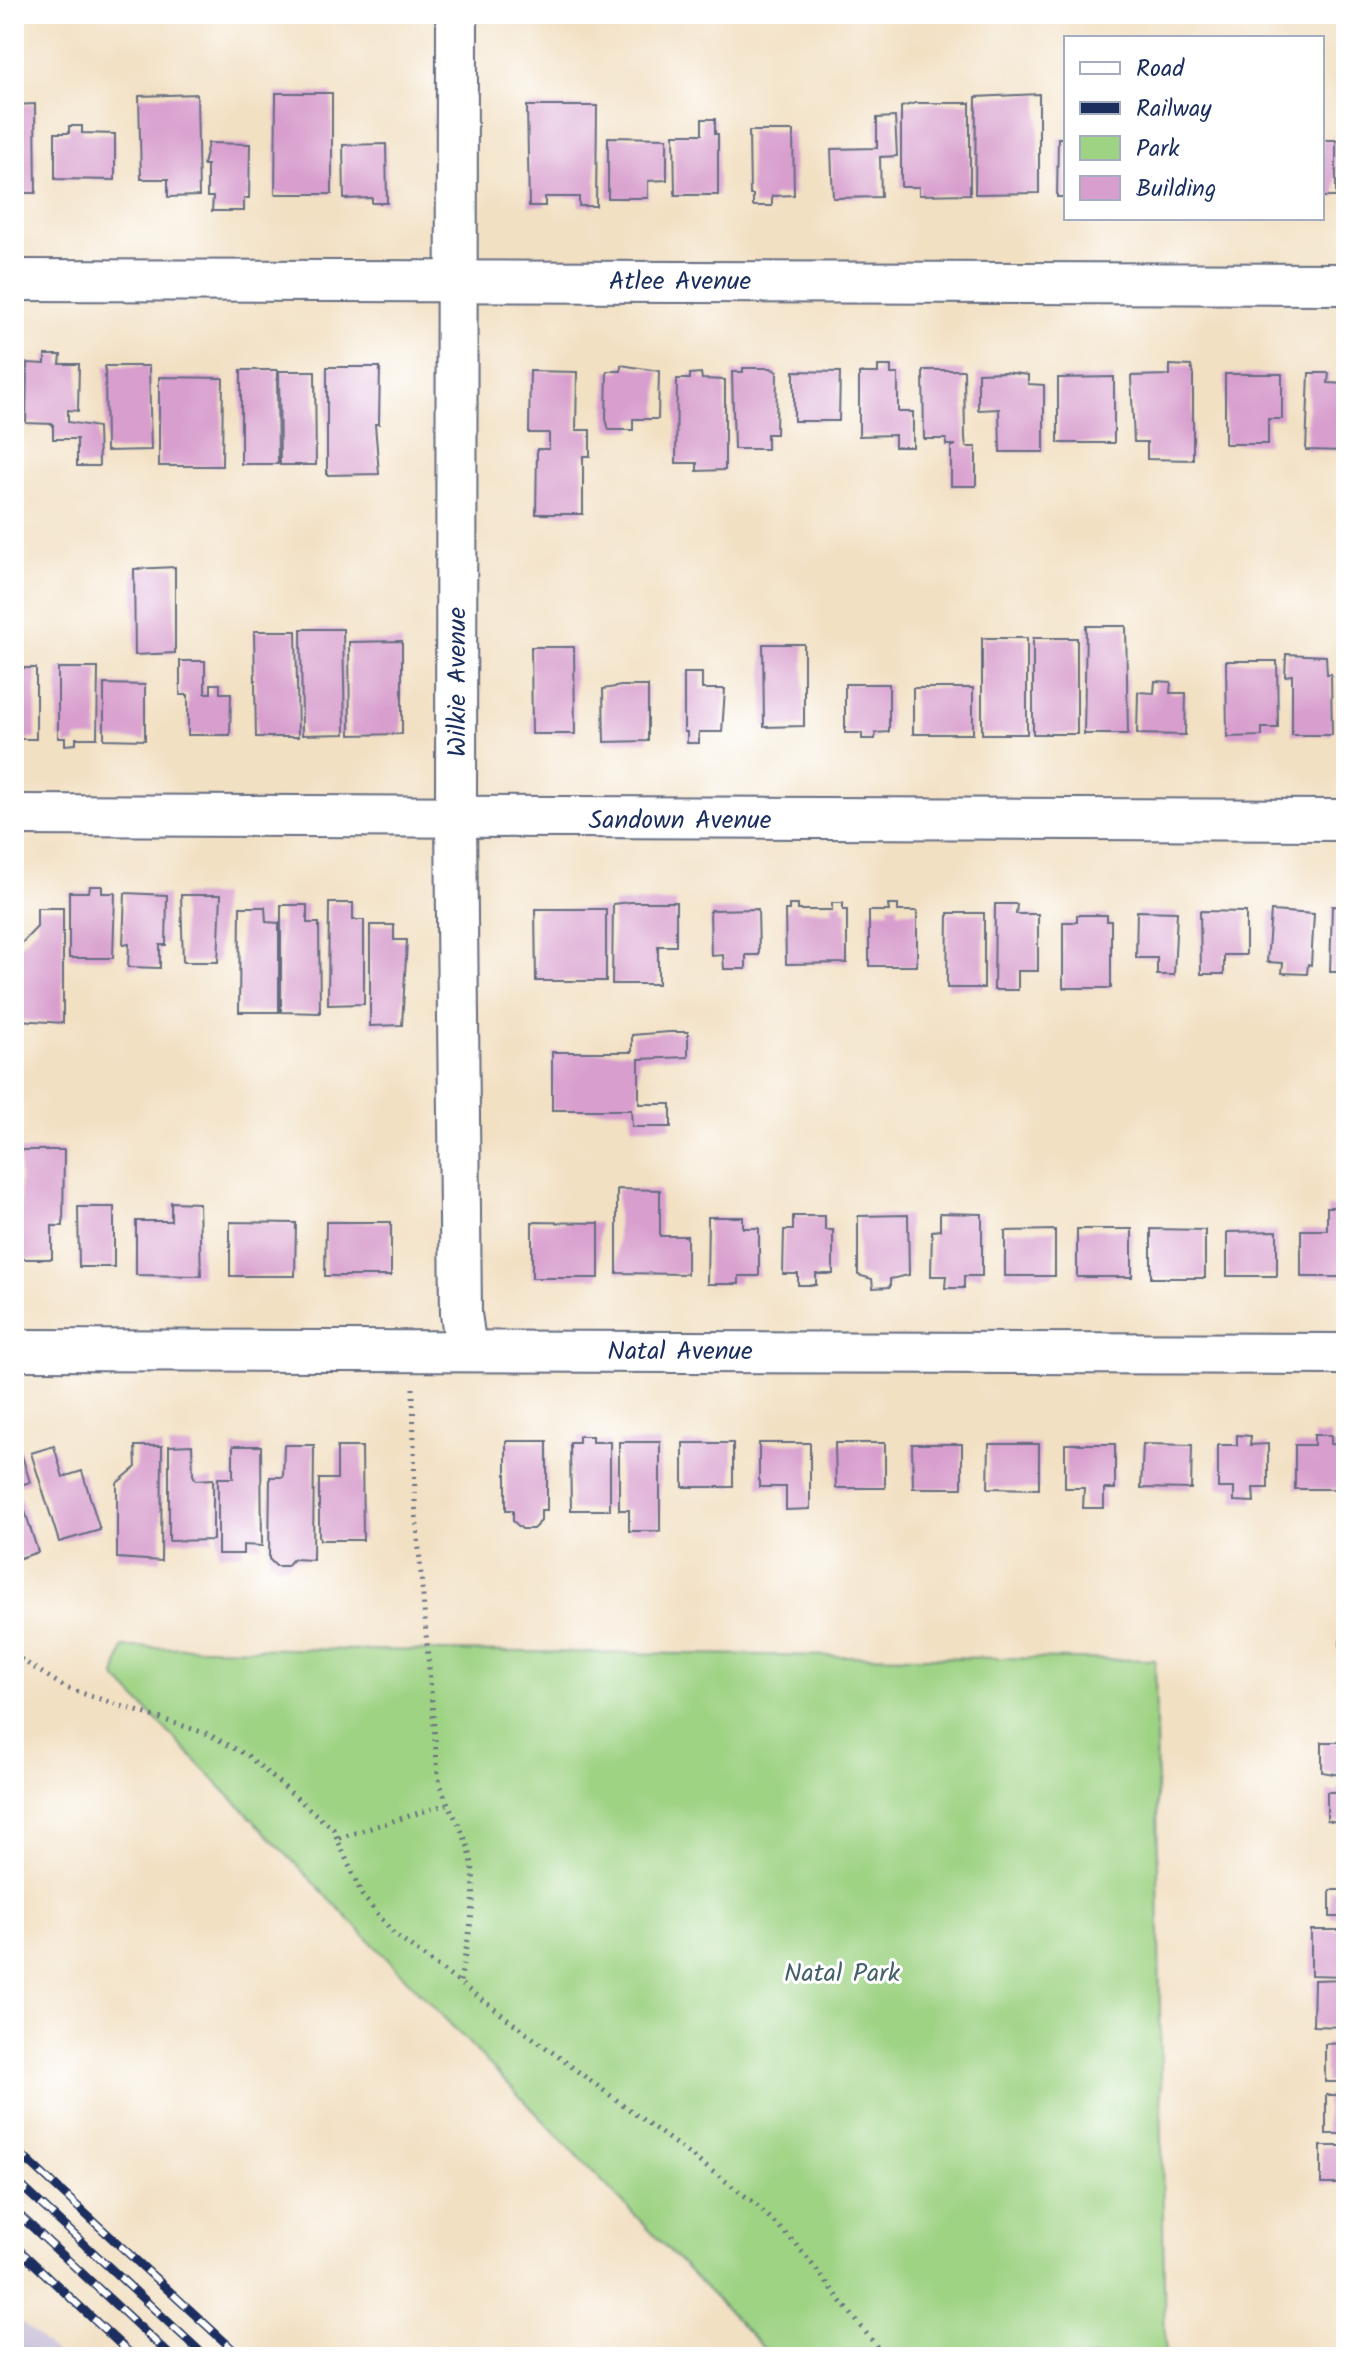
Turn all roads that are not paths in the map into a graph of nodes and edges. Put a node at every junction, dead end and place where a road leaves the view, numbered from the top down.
1 (457, 14) edge
2 (456, 279) junction
3 (14, 280) edge
4 (1346, 284) edge
5 (14, 815) edge
6 (456, 818) junction
7 (1346, 820) edge
8 (466, 1349) junction
9 (14, 1350) edge
10 (1346, 1354) edge

1 - 2 street, Wilkie Avenue
2 - 3 street, Atlee Avenue
2 - 4 street, Atlee Avenue
2 - 6 street, Wilkie Avenue
5 - 6 street, Sandown Avenue
6 - 7 street, Sandown Avenue
6 - 8 street, Wilkie Avenue
8 - 9 street, Natal Avenue
8 - 10 street, Natal Avenue

